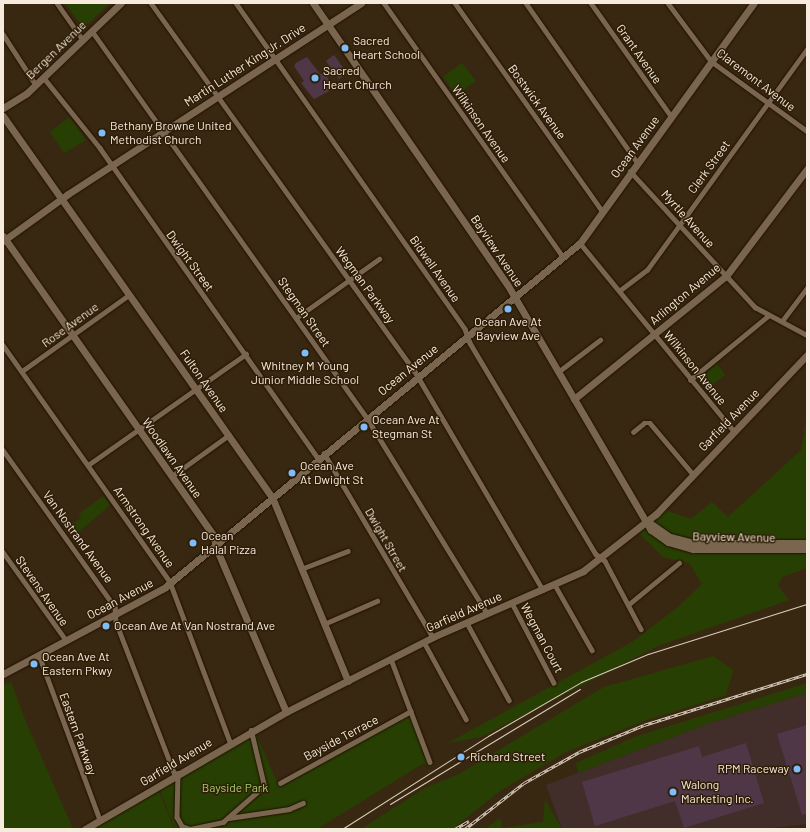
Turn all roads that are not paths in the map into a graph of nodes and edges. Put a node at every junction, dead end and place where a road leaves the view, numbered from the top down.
1 (57, 3) edge
2 (121, 3) edge
3 (151, 3) edge
4 (236, 3) edge
5 (313, 3) edge
6 (361, 3) edge
7 (384, 3) edge
8 (455, 3) edge
9 (526, 3) edge
10 (592, 3) edge
11 (668, 3) edge
12 (752, 4) edge
13 (328, 25) junction
14 (92, 31) junction
15 (3, 34) edge
16 (83, 40) junction
17 (807, 49) edge
18 (275, 59) junction
19 (711, 60) junction
20 (44, 78) junction
21 (36, 85) junction
22 (216, 97) junction
23 (768, 102) junction
24 (3, 108) edge
25 (3, 116) edge
26 (671, 116) junction
27 (807, 131) edge
28 (164, 132) junction
29 (637, 162) junction
30 (112, 166) junction
31 (807, 169) edge
32 (630, 171) junction
33 (61, 199) junction
34 (603, 212) junction
35 (680, 225) junction
36 (4, 239) edge
37 (580, 243) junction
38 (563, 257) junction
39 (379, 259) dead end
40 (726, 276) junction
41 (349, 280) junction
42 (807, 288) edge
43 (619, 291) junction
44 (129, 295) junction
45 (514, 297) junction
46 (769, 315) junction
47 (296, 318) junction
48 (782, 321) junction
49 (654, 335) junction
50 (807, 335) edge
51 (73, 336) junction
52 (468, 337) junction
53 (600, 340) dead end
54 (3, 345) edge
55 (246, 354) junction
56 (807, 355) edge
57 (22, 371) junction
58 (558, 372) junction
59 (417, 377) junction
60 (690, 380) junction
61 (196, 389) junction
62 (574, 399) junction
63 (367, 418) junction
64 (139, 430) junction
65 (734, 431) junction
66 (633, 432) dead end
67 (229, 434) junction
68 (3, 450) edge
69 (321, 455) junction
70 (88, 465) junction
71 (693, 474) junction
72 (172, 476) junction
73 (272, 497) junction
74 (647, 521) junction
75 (807, 543) edge
76 (216, 544) junction
77 (694, 546) junction
78 (807, 549) edge
79 (348, 551) dead end
80 (3, 552) edge
81 (600, 558) junction
82 (680, 563) dead end
83 (301, 570) junction
84 (170, 582) junction
85 (555, 586) junction
86 (543, 590) junction
87 (377, 601) dead end
88 (512, 603) junction
89 (628, 605) junction
90 (487, 613) junction
91 (116, 614) junction
92 (467, 623) junction
93 (324, 624) junction
94 (641, 629) dead end
95 (434, 637) junction
96 (66, 640) junction
97 (424, 642) junction
98 (592, 650) dead end
99 (39, 655) junction
100 (391, 659) junction
101 (3, 674) edge
102 (348, 681) junction
103 (554, 683) dead end
104 (509, 700) dead end
105 (412, 711) junction
106 (286, 712) junction
107 (466, 719) dead end
108 (251, 731) junction
109 (230, 742) junction
110 (430, 762) dead end
111 (177, 774) junction
112 (280, 783) dead end
113 (303, 803) dead end
114 (229, 818) junction
115 (100, 820) junction
116 (85, 829) edge
117 (190, 829) edge

1 - 16 street
2 - 14 street, Bergen Avenue
3 - 22 street, Wegman Parkway
4 - 18 street, Bidwell Avenue
5 - 13 street, Bayview Avenue
6 - 13 street, Martin Luther King Jr. Drive
7 - 38 street, Wilkinson Avenue
8 - 34 street, Bostwick Avenue
9 - 29 street
10 - 26 street, Grant Avenue
11 - 19 street, Claremont Avenue
12 - 19 street, Ocean Avenue
13 - 18 street, Martin Luther King Jr. Drive
13 - 45 street, Bayview Avenue
14 - 16 street, Bergen Avenue
14 - 28 street, Stegman Street
15 - 21 street
16 - 20 street, Bergen Avenue
17 - 23 street, Clerk Street
18 - 22 street, Martin Luther King Jr. Drive
18 - 52 street, Bidwell Avenue
19 - 23 street, Claremont Avenue
19 - 26 street, Ocean Avenue
20 - 21 street, Bergen Avenue
20 - 30 street, Dwight Street
21 - 24 street, Bergen Avenue
22 - 28 street, Martin Luther King Jr. Drive
22 - 41 street, Wegman Parkway
23 - 27 street, Claremont Avenue
23 - 35 street, Clerk Street
25 - 33 street, Fulton Avenue
26 - 29 street, Ocean Avenue
28 - 30 street, Martin Luther King Jr. Drive
28 - 47 street, Stegman Street
29 - 32 street, Ocean Avenue
30 - 33 street, Martin Luther King Jr. Drive
30 - 55 street, Dwight Street
31 - 40 street, Arlington Avenue
32 - 34 street, Ocean Avenue
32 - 35 street, Myrtle Avenue
33 - 36 street, Martin Luther King Jr. Drive
33 - 44 street, Fulton Avenue
34 - 37 street, Ocean Avenue
35 - 40 street, Myrtle Avenue
35 - 43 street, Clerk Street
36 - 51 street, Woodlawn Avenue
37 - 38 street, Ocean Avenue
37 - 43 street, Wilkinson Avenue
38 - 45 street, Ocean Avenue
39 - 41 street
40 - 46 street, Myrtle Avenue
40 - 49 street, Arlington Avenue
41 - 47 street
41 - 59 street, Wegman Parkway
42 - 48 street
43 - 49 street, Wilkinson Avenue
44 - 51 street, Rose Avenue
44 - 61 street, Fulton Avenue
45 - 52 street, Ocean Avenue
45 - 58 street, Bayview Avenue
46 - 48 street, Myrtle Avenue
46 - 60 street
47 - 63 street, Stegman Street
48 - 50 street, Myrtle Avenue
49 - 60 street, Wilkinson Avenue
49 - 62 street, Arlington Avenue
51 - 57 street, Rose Avenue
51 - 64 street, Woodlawn Avenue
52 - 59 street, Ocean Avenue
52 - 81 street, Bidwell Avenue
53 - 58 street
54 - 57 street, Armstrong Avenue
55 - 61 street
55 - 69 street, Dwight Street
56 - 65 street, Garfield Avenue
57 - 70 street, Armstrong Avenue
58 - 62 street, Bayview Avenue
59 - 63 street, Ocean Avenue
59 - 86 street, Wegman Parkway
60 - 65 street, Wilkinson Avenue
61 - 64 street
61 - 67 street, Fulton Avenue
62 - 74 street, Bayview Avenue
63 - 69 street, Ocean Avenue
63 - 90 street, Stegman Street
64 - 70 street
64 - 72 street, Woodlawn Avenue
65 - 71 street, Garfield Avenue
66 - 71 street
67 - 72 street
67 - 73 street, Fulton Avenue
68 - 91 street, Van Nostrand Avenue
69 - 73 street, Ocean Avenue
69 - 95 street, Dwight Street
70 - 84 street, Armstrong Avenue
71 - 74 street, Garfield Avenue
72 - 76 street, Woodlawn Avenue
73 - 76 street, Ocean Avenue
73 - 83 street, Fulton Avenue
74 - 77 street, Bayview Avenue
74 - 81 street, Garfield Avenue
75 - 77 street, Bayview Avenue
76 - 84 street, Ocean Avenue
76 - 106 street, Woodlawn Avenue
77 - 78 street, Bayview Avenue
79 - 83 street
80 - 96 street, Stevens Avenue
81 - 85 street, Garfield Avenue
81 - 89 street, Bidwell Avenue
82 - 89 street
83 - 93 street, Fulton Avenue
84 - 91 street, Ocean Avenue
84 - 109 street, Armstrong Avenue
85 - 86 street, Garfield Avenue
85 - 98 street
86 - 88 street, Garfield Avenue
87 - 93 street
88 - 90 street, Garfield Avenue
88 - 103 street, Wegman Court
89 - 94 street, Bidwell Avenue
90 - 92 street, Garfield Avenue
91 - 96 street, Ocean Avenue
91 - 111 street, Van Nostrand Avenue
92 - 95 street, Garfield Avenue
92 - 104 street
93 - 102 street, Fulton Avenue
95 - 97 street, Garfield Avenue
96 - 99 street, Ocean Avenue
97 - 100 street, Garfield Avenue
97 - 107 street
99 - 101 street, Ocean Avenue
99 - 115 street, Eastern Parkway
100 - 102 street, Garfield Avenue
100 - 105 street
102 - 106 street, Garfield Avenue
105 - 110 street
105 - 112 street, Bayside Terrace
106 - 108 street, Garfield Avenue
108 - 109 street, Garfield Avenue
108 - 114 street
109 - 111 street, Garfield Avenue
111 - 115 street, Garfield Avenue
111 - 117 street
113 - 114 street
114 - 117 street
115 - 116 street, Garfield Avenue

